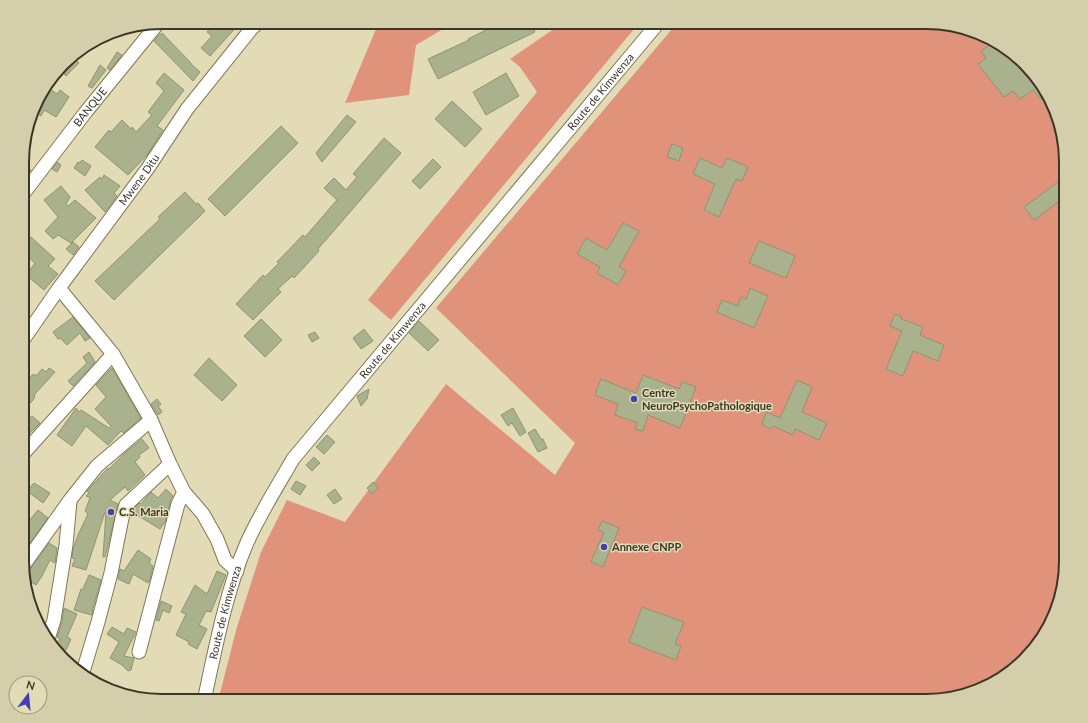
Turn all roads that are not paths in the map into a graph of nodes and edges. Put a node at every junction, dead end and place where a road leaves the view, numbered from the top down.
1 (154, 29) edge
2 (252, 29) edge
3 (653, 29) edge
4 (29, 186) edge
5 (59, 288) junction
6 (29, 331) edge
7 (113, 354) junction
8 (152, 420) junction
9 (29, 447) edge
10 (170, 464) junction
11 (184, 492) junction
12 (70, 500) junction
13 (29, 558) edge
14 (237, 571) junction
15 (50, 633) edge
16 (139, 652) dead end
17 (84, 669) edge
18 (206, 694) edge

1 - 4 street, BANQUE
2 - 5 street, Mwene Ditu
3 - 14 street, Route de Kimwenza
5 - 6 street, Mwene Ditu
5 - 7 street
7 - 8 street
7 - 9 street
8 - 10 street
8 - 12 street
10 - 11 street
10 - 17 street
11 - 14 street
11 - 16 street
12 - 13 street
12 - 15 street
14 - 18 street, Route de Kimwenza

